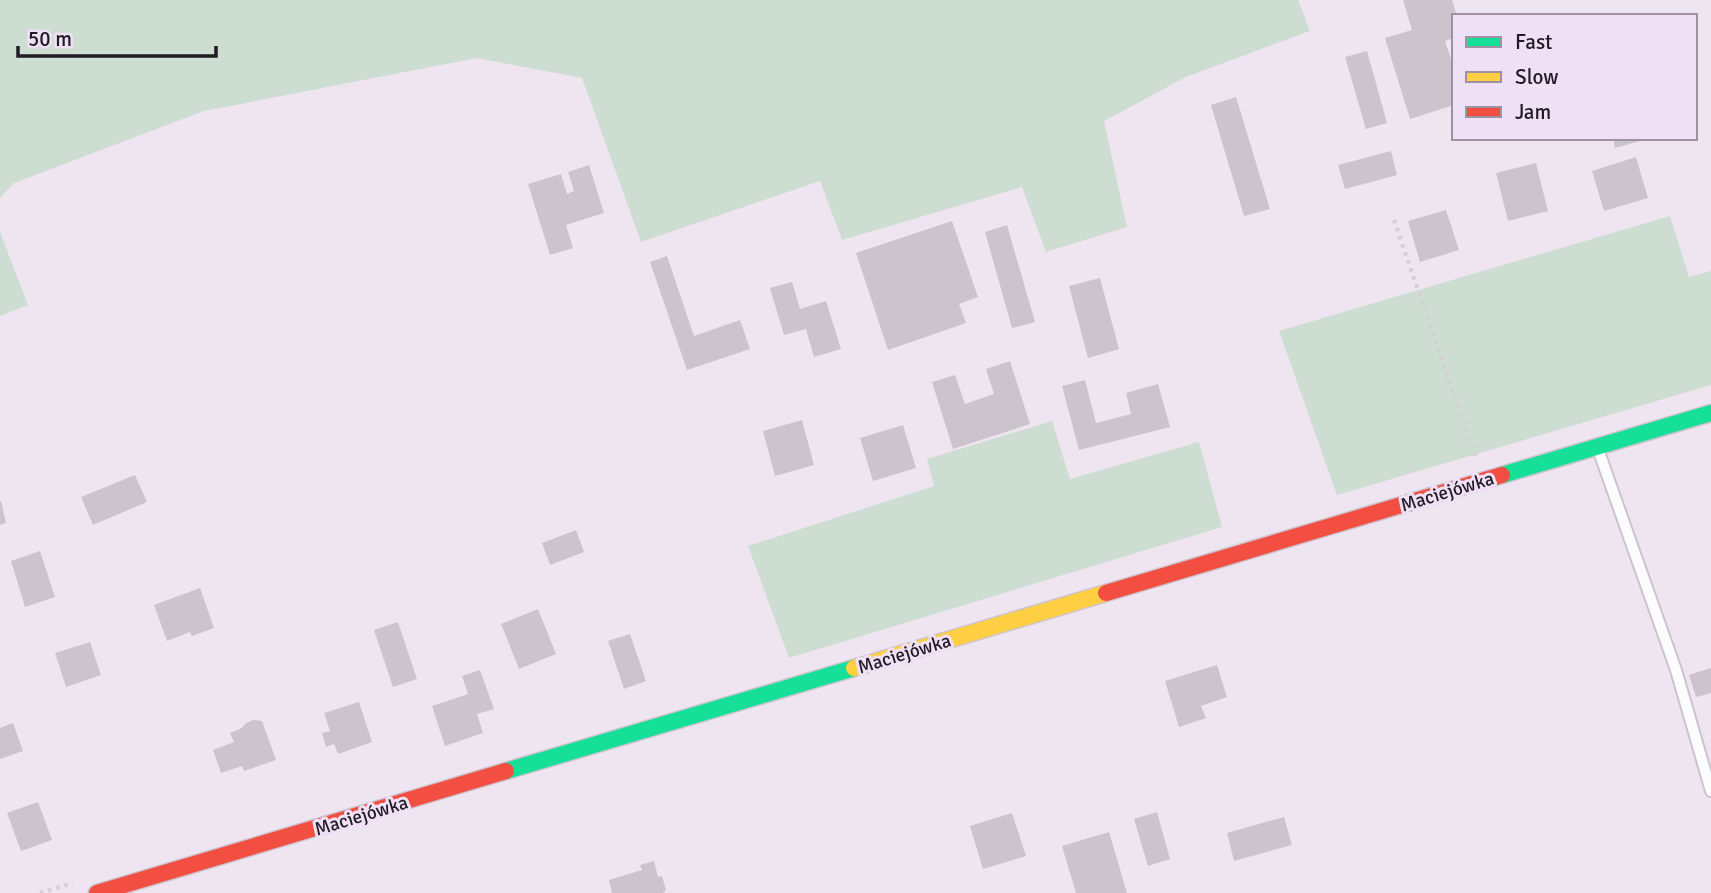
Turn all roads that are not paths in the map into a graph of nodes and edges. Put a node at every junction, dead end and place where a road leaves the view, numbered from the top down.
1 (1711, 413) edge
2 (1597, 446) junction
3 (1711, 791) edge
4 (97, 893) edge

1 - 2 street, Maciejówka
2 - 3 lane
2 - 4 street, Maciejówka

